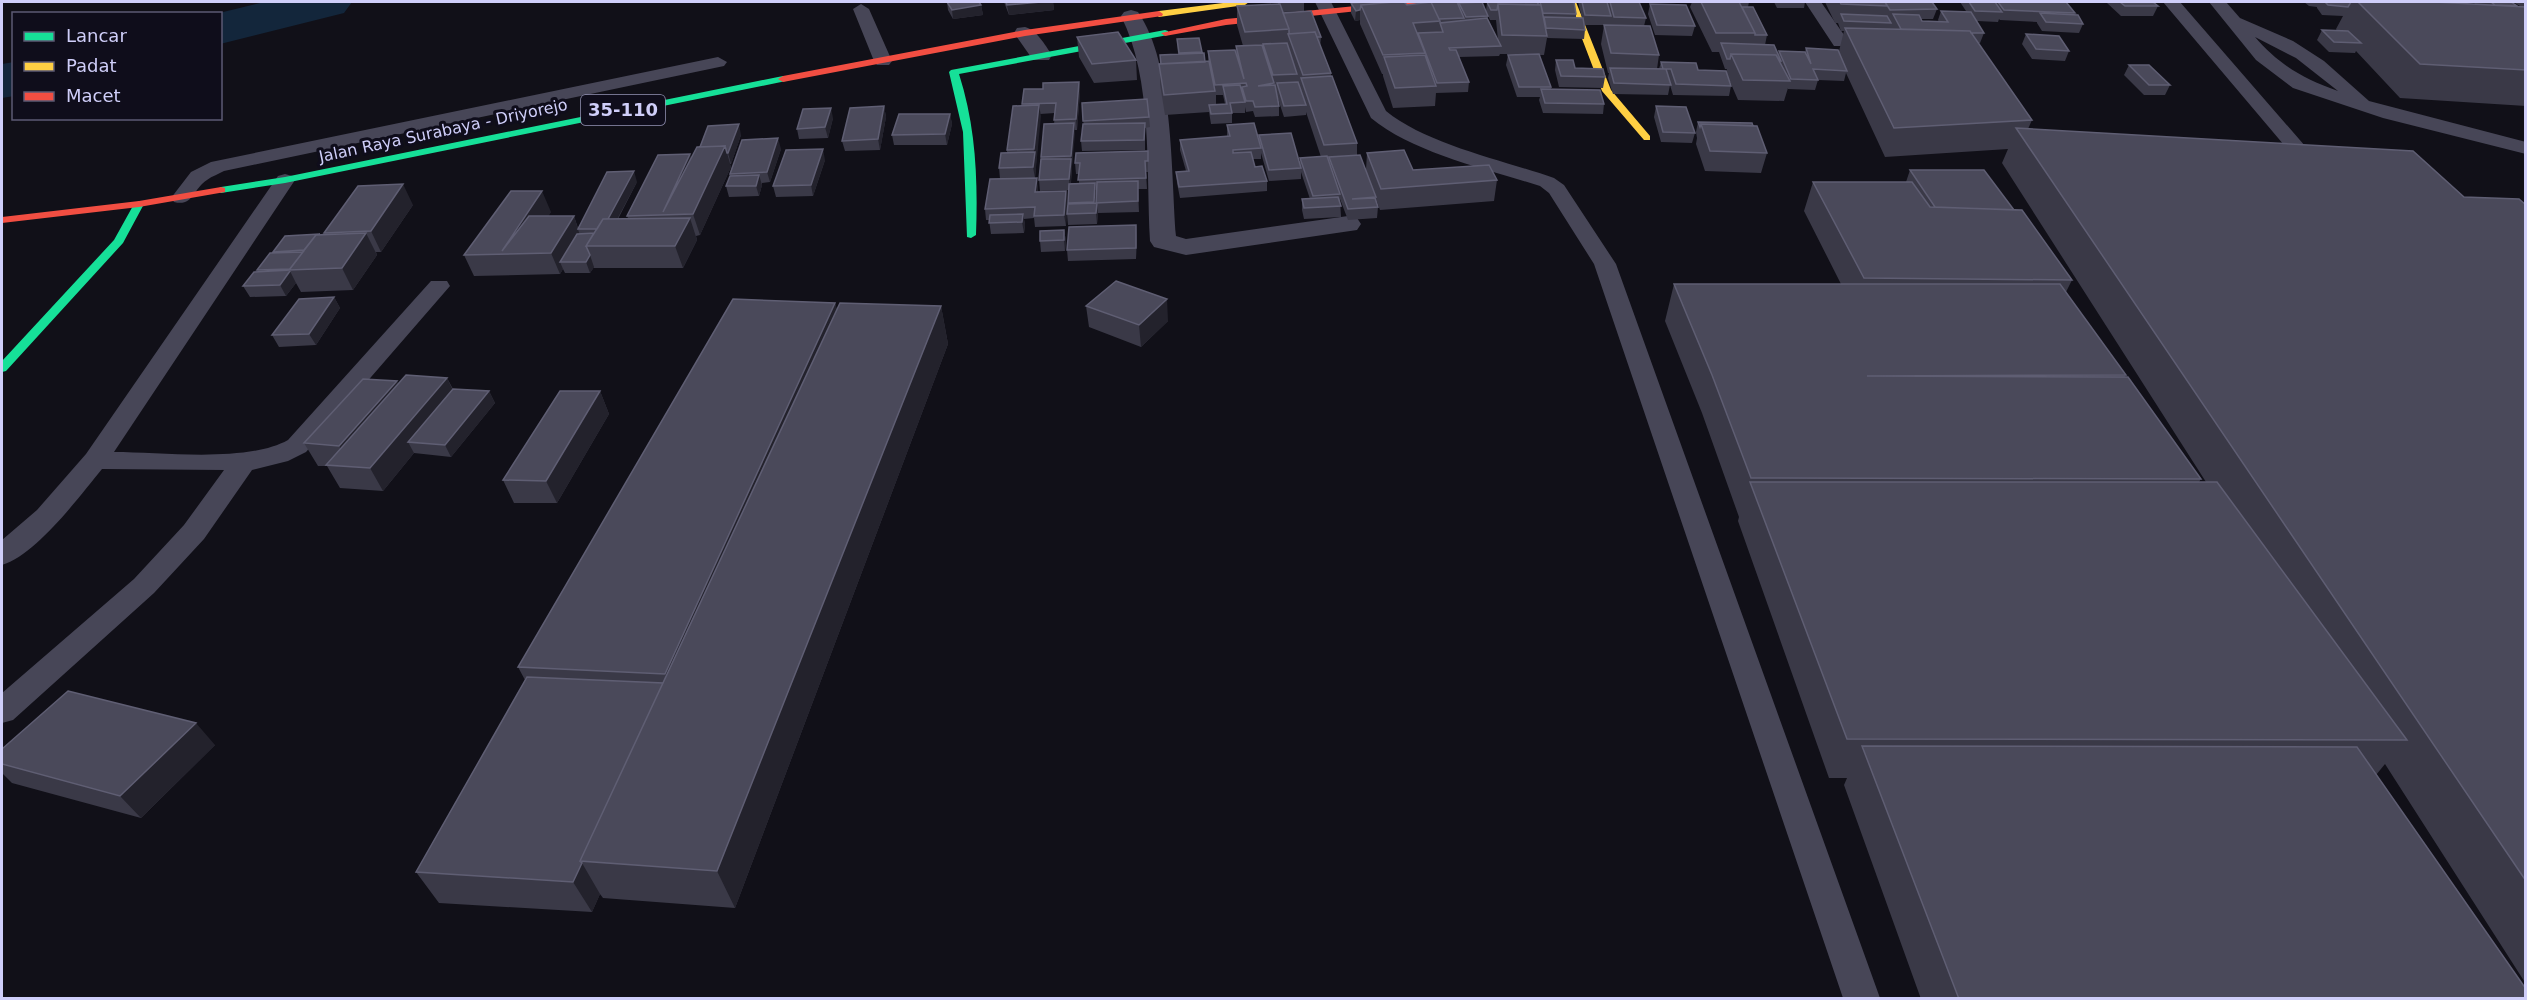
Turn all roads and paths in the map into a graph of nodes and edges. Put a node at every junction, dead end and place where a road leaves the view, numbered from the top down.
1 (1245, 2) edge
2 (1415, 2) edge
3 (1572, 2) edge
4 (1813, 2) edge
5 (2171, 2) edge
6 (2217, 2) edge
7 (1325, 5) edge
8 (861, 9) dead end
9 (1145, 10) edge
10 (2233, 22) junction
11 (1025, 33) junction
12 (1142, 37) junction
13 (1840, 42) dead end
14 (1041, 55) junction
15 (883, 60) junction
16 (718, 62) dead end
17 (563, 94) junction
18 (2364, 106) junction
19 (570, 121) junction
20 (415, 124) junction
21 (1647, 138) dead end
22 (2526, 148) edge
23 (415, 153) junction
24 (2295, 172) edge
25 (2319, 174) junction
26 (2341, 177) edge
27 (285, 180) junction
28 (181, 198) junction
29 (139, 204) junction
30 (2, 220) edge
31 (1348, 224) dead end
32 (971, 235) dead end
33 (439, 286) dead end
34 (2, 368) edge
35 (95, 460) junction
36 (244, 462) junction
37 (2, 555) edge
38 (2, 711) edge
39 (1862, 999) edge

1 - 9 street, Jalan Raya Surabaya - Driyorejo / 35-110
2 - 7 street
3 - 21 street
4 - 13 lane
5 - 25 lane
6 - 10 lane
7 - 12 street
7 - 39 lane
8 - 15 lane
9 - 11 street, Jalan Raya Surabaya - Driyorejo / 35-110
9 - 12 street
10 - 18 lane
10 - 18 lane
11 - 14 street
11 - 15 street, Jalan Raya Surabaya - Driyorejo / 35-110
12 - 14 street
12 - 31 street
14 - 32 street
15 - 19 street, Jalan Raya Surabaya - Driyorejo / 35-110
16 - 17 lane
17 - 19 lane
17 - 20 lane
18 - 22 lane
19 - 23 street, Jalan Raya Surabaya - Driyorejo / 35-110
20 - 23 lane
20 - 28 lane
23 - 27 street, Jalan Raya Surabaya - Driyorejo / 35-110
24 - 25 lane
25 - 26 lane
27 - 28 street, Jalan Raya Surabaya - Driyorejo / 35-110
27 - 35 lane
28 - 29 street, Jalan Raya Surabaya - Driyorejo / 35-110
29 - 30 street, Jalan Raya Surabaya - Driyorejo / 35-110
29 - 34 street
33 - 36 lane
35 - 36 lane
35 - 37 lane
36 - 38 lane

